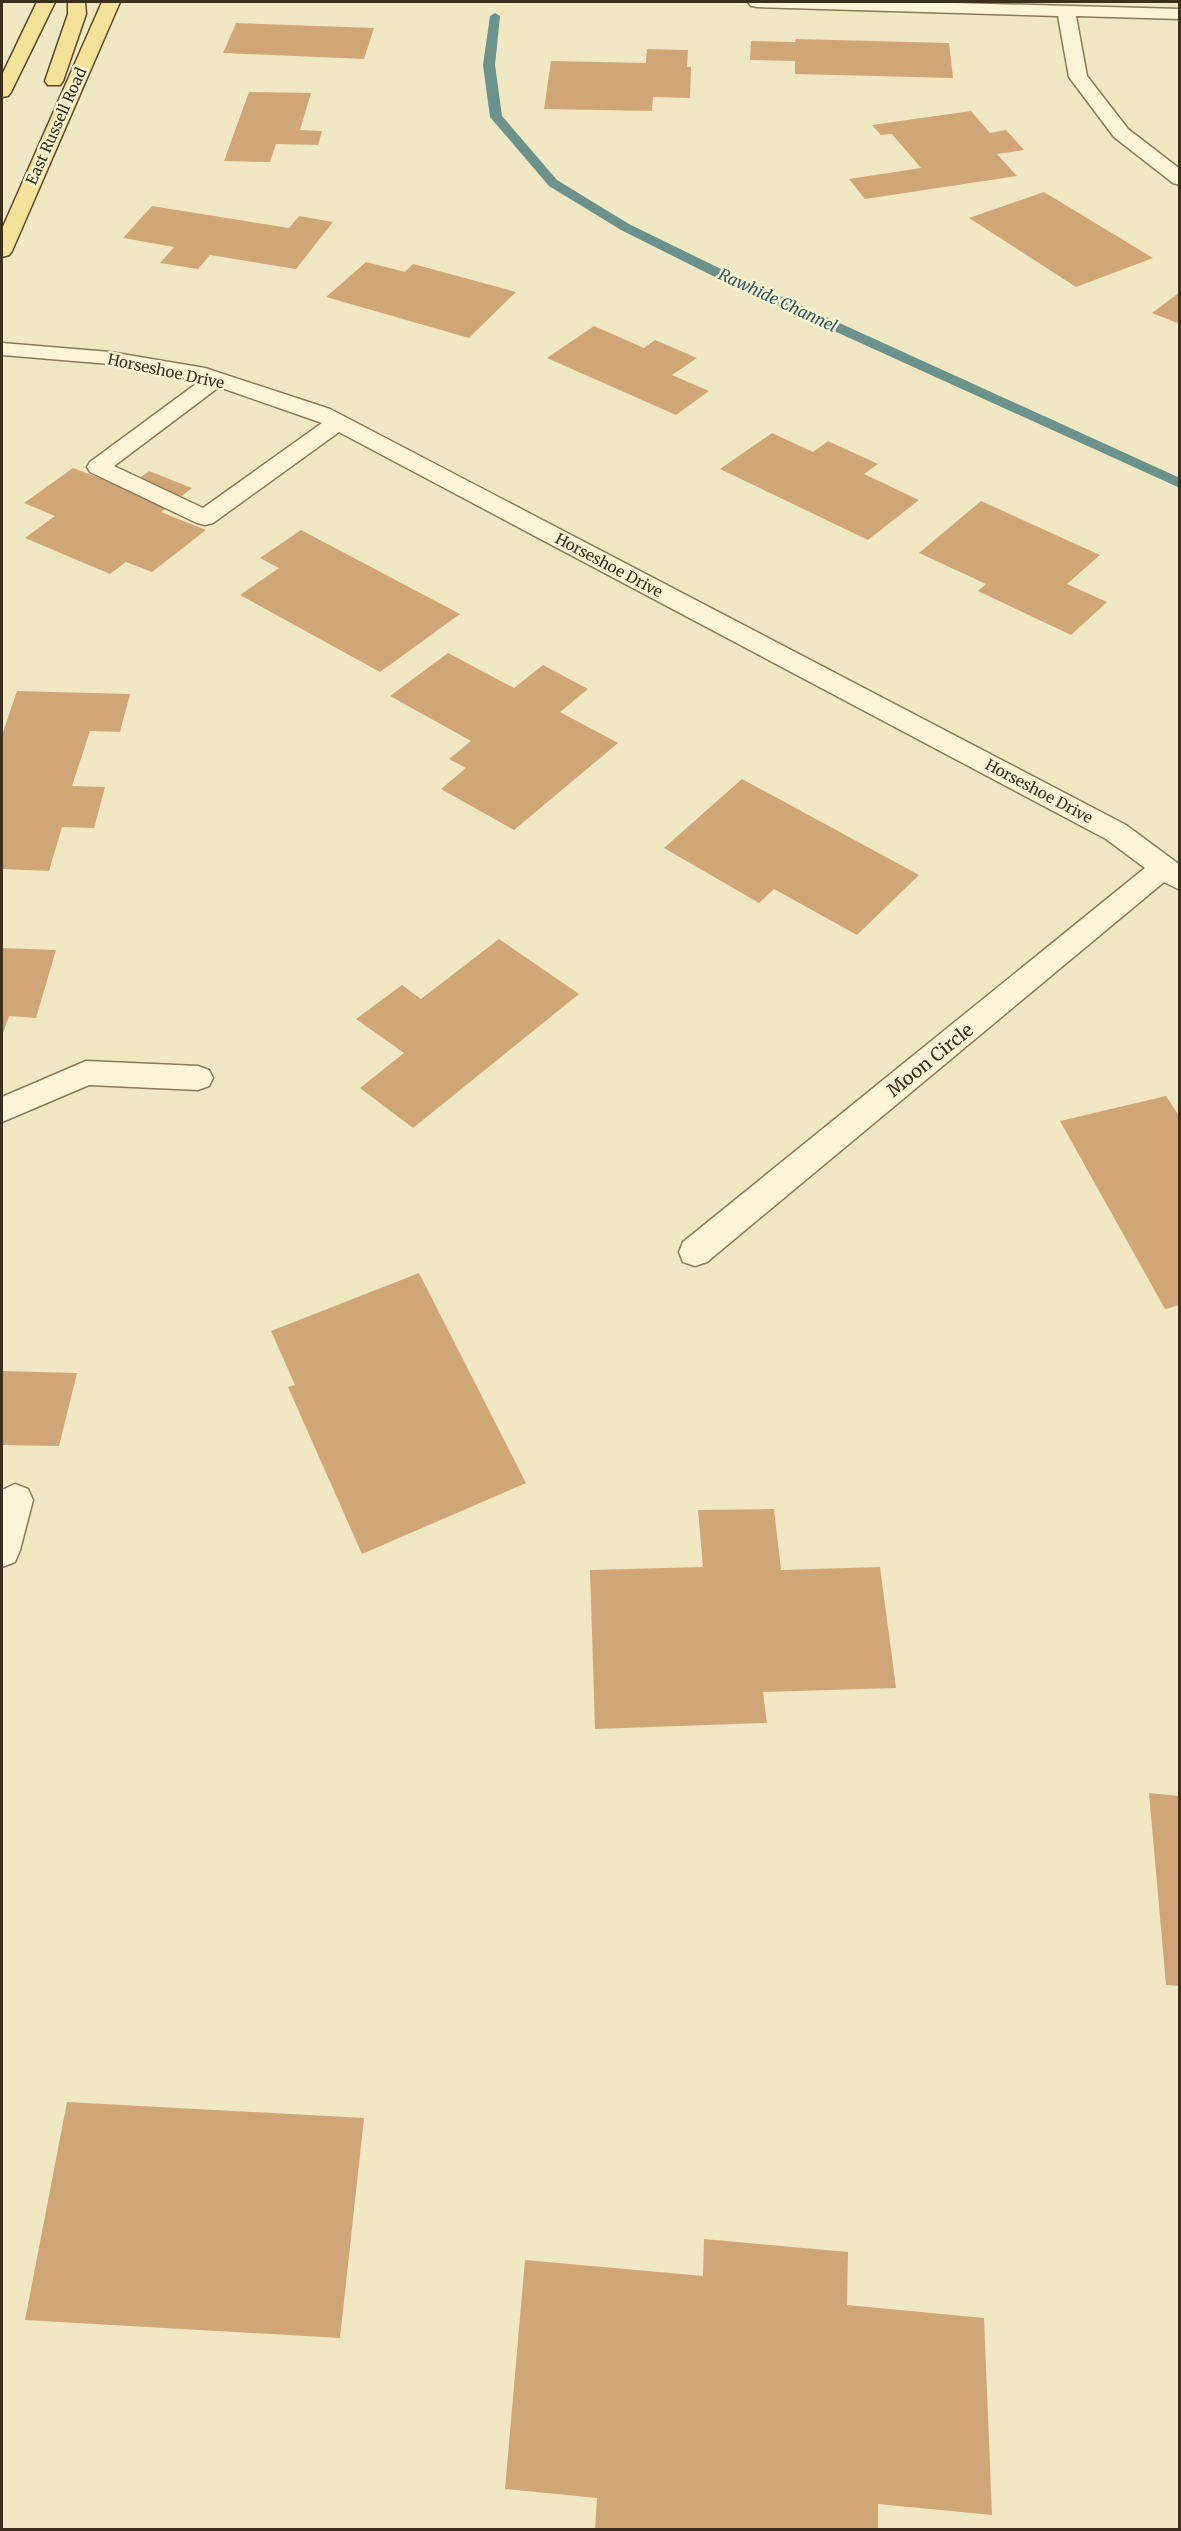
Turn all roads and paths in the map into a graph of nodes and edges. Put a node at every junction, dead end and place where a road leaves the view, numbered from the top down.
1 (46, 2) edge
2 (77, 2) edge
3 (111, 2) edge
4 (757, 2) edge
5 (827, 2) edge
6 (1066, 11) junction
7 (1179, 14) edge
8 (2, 92) edge
9 (47, 97) dead end
10 (25, 147) dead end
11 (33, 178) junction
12 (1179, 179) edge
13 (2, 251) edge
14 (2, 349) edge
15 (216, 379) junction
16 (338, 422) junction
17 (1172, 874) edge
18 (198, 1078) dead end
19 (2, 1110) edge
20 (695, 1252) dead end
21 (15, 1500) dead end
22 (2, 1550) edge

1 - 8 main road
2 - 9 main road
3 - 11 main road, East Russell Road
4 - 5 street
5 - 6 street
6 - 7 street
6 - 12 street
10 - 11 main road
11 - 13 main road, East Russell Road
14 - 15 street, Horseshoe Drive
15 - 16 street, Horseshoe Drive
15 - 16 street
16 - 17 street, Horseshoe Drive
17 - 20 street, Moon Circle
18 - 19 street
21 - 22 street

